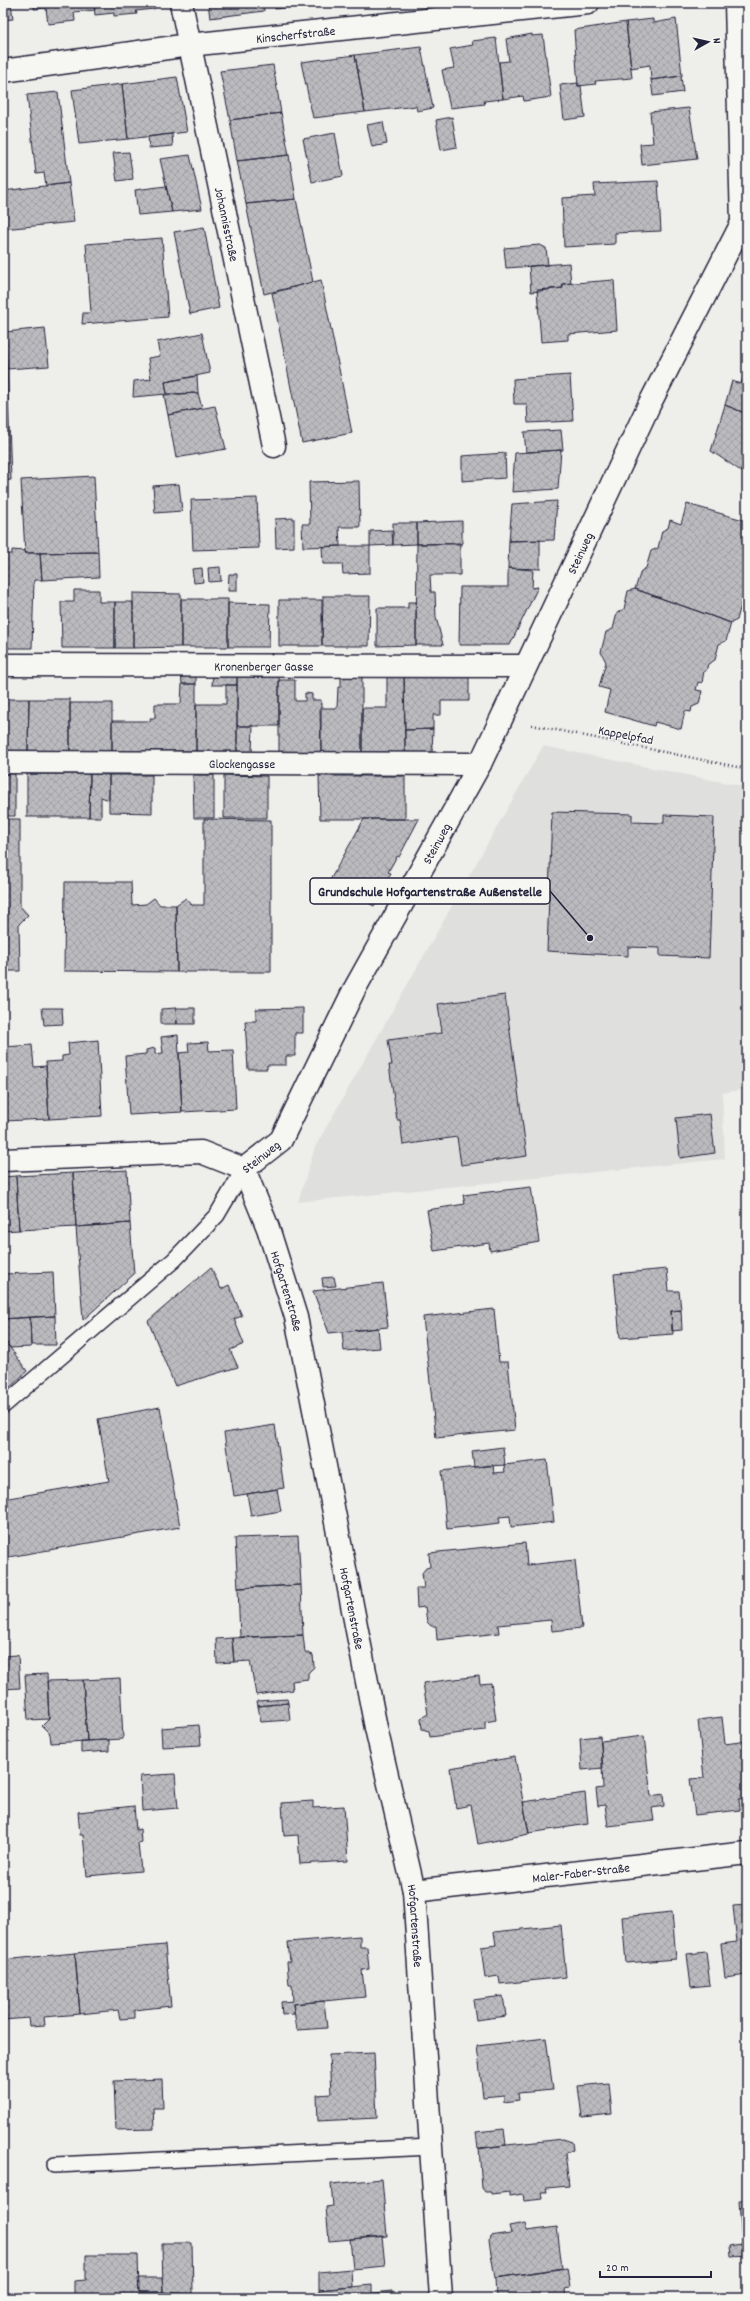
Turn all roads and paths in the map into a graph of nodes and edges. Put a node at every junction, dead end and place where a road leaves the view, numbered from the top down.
1 (181, 3) edge
2 (588, 3) edge
3 (736, 3) edge
4 (189, 45) junction
5 (3, 72) edge
6 (745, 221) edge
7 (274, 446) dead end
8 (3, 665) edge
9 (525, 666) junction
10 (501, 719) junction
11 (3, 762) edge
12 (480, 764) junction
13 (747, 769) edge
14 (3, 1160) edge
15 (244, 1169) junction
16 (3, 1406) edge
17 (747, 1853) edge
18 (414, 1891) junction
19 (431, 2147) junction
20 (55, 2165) dead end
21 (441, 2298) edge

1 - 4 street, Johannisstraße
2 - 4 street, Kinscherfstraße
3 - 6 street
4 - 5 street, Kinscherfstraße
4 - 7 street, Johannisstraße
6 - 9 street, Steinweg
8 - 9 street, Kronenberger Gasse
9 - 10 street, Steinweg
10 - 12 street, Steinweg
10 - 13 path, Kappelpfad
11 - 12 street, Glockengasse
12 - 15 street, Steinweg
14 - 15 street
15 - 16 lane, Steinweg
15 - 18 street, Hofgartenstraße
17 - 18 street, Maler-Faber-Straße
18 - 19 street, Hofgartenstraße
19 - 20 lane
19 - 21 street, Hofgartenstraße

